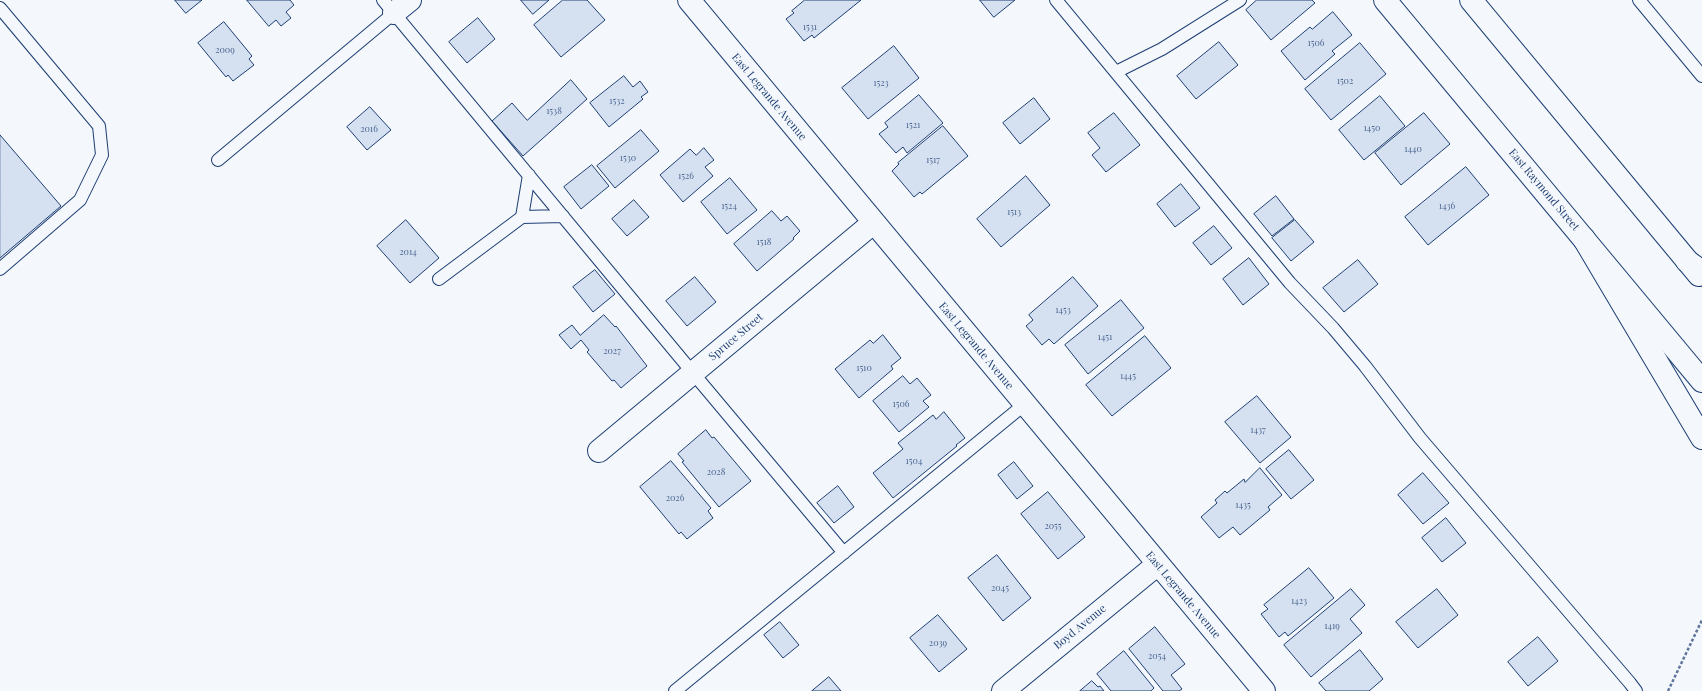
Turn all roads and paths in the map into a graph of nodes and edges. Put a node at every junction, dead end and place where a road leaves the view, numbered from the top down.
1 (689, 0) edge
2 (1056, 0) edge
3 (1240, 0) edge
4 (1385, 0) edge
5 (1471, 0) edge
6 (1640, 0) edge
7 (396, 4) edge
8 (0, 8) edge
9 (1116, 72) junction
10 (1702, 76) edge
11 (218, 160) dead end
12 (529, 175) junction
13 (563, 216) junction
14 (522, 217) junction
15 (873, 223) junction
16 (1584, 239) junction
17 (1695, 267) edge
18 (0, 269) edge
19 (439, 279) dead end
20 (1702, 280) edge
21 (693, 373) junction
22 (1702, 381) edge
23 (1025, 404) junction
24 (1702, 438) edge
25 (599, 451) dead end
26 (844, 552) junction
27 (1158, 564) junction
28 (1702, 620) edge
29 (675, 691) edge
30 (1003, 691) edge
31 (1264, 691) edge
32 (1636, 691) edge
33 (1668, 691) edge

1 - 15 main road, East Legrande Avenue
2 - 9 lane
3 - 9 lane
4 - 16 main road, East Raymond Street
5 - 17 main road
6 - 10 lane
7 - 11 lane
7 - 12 lane
8 - 18 lane
9 - 32 lane
12 - 13 lane
12 - 14 lane
13 - 14 lane
13 - 21 lane
14 - 19 lane
15 - 21 main road, Spruce Street
15 - 23 main road, East Legrande Avenue
16 - 22 main road, East Raymond Street
16 - 24 main road
17 - 20 main road
21 - 25 main road, Spruce Street
21 - 26 lane
23 - 26 lane
23 - 27 main road, East Legrande Avenue
26 - 29 lane
27 - 30 main road, Boyd Avenue
27 - 31 main road, East Legrande Avenue
28 - 33 path

